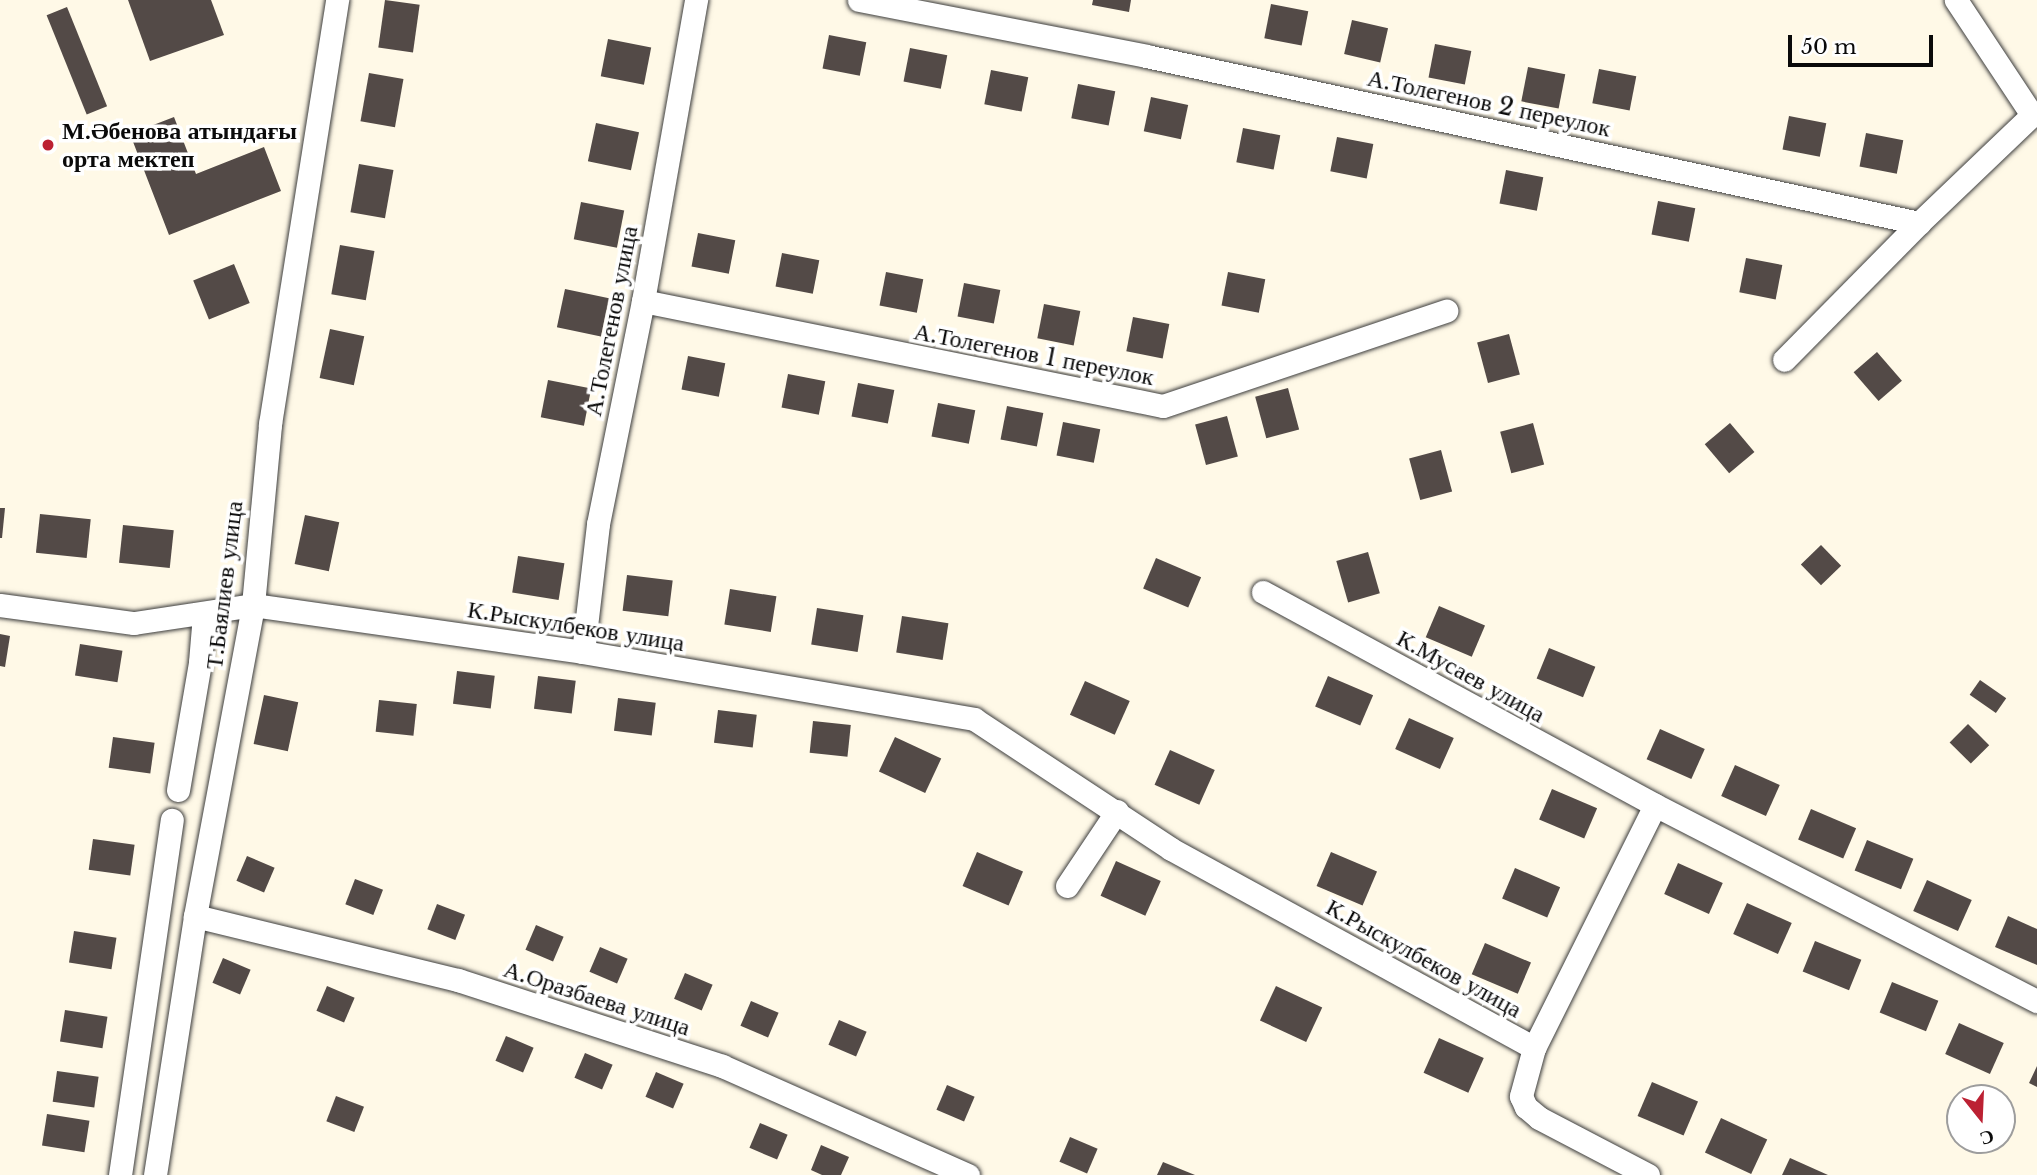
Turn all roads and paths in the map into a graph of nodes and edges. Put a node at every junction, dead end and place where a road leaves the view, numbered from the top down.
1 (337, 0) edge
2 (696, 0) edge
3 (859, 0) edge
4 (1956, 0) edge
5 (1919, 223) junction
6 (643, 301) junction
7 (1446, 311) dead end
8 (1784, 360) dead end
9 (1263, 592) dead end
10 (0, 605) edge
11 (253, 605) junction
12 (204, 614) junction
13 (583, 652) junction
14 (178, 790) dead end
15 (1655, 806) junction
16 (1117, 811) junction
17 (172, 820) dead end
18 (1067, 886) dead end
19 (195, 916) junction
20 (2037, 1001) edge
21 (1534, 1048) junction
22 (120, 1175) edge
23 (155, 1175) edge
24 (968, 1175) edge
25 (1648, 1175) edge

1 - 11 street, Т.Баялиев улица
2 - 6 street, А.Толегенов улица
3 - 5 street, А.Толегенов 2 переулок
4 - 5 street
5 - 8 street
6 - 7 street, А.Толегенов 1 переулок
6 - 13 street, А.Толегенов улица
9 - 15 street, К.Мусаев улица
10 - 12 street, К.Рыскулбеков улица
11 - 12 street, К.Рыскулбеков улица
11 - 13 street, К.Рыскулбеков улица
11 - 19 street, Т.Баялиев улица
12 - 14 street, Т.Баялиев улица
13 - 16 street, К.Рыскулбеков улица
15 - 20 street, К.Мусаев улица
15 - 21 street
16 - 18 street
16 - 21 street, К.Рыскулбеков улица
17 - 22 street
19 - 23 street, Т.Баялиев улица
19 - 24 street, А.Оразбаева улица
21 - 25 street, К.Рыскулбеков улица

